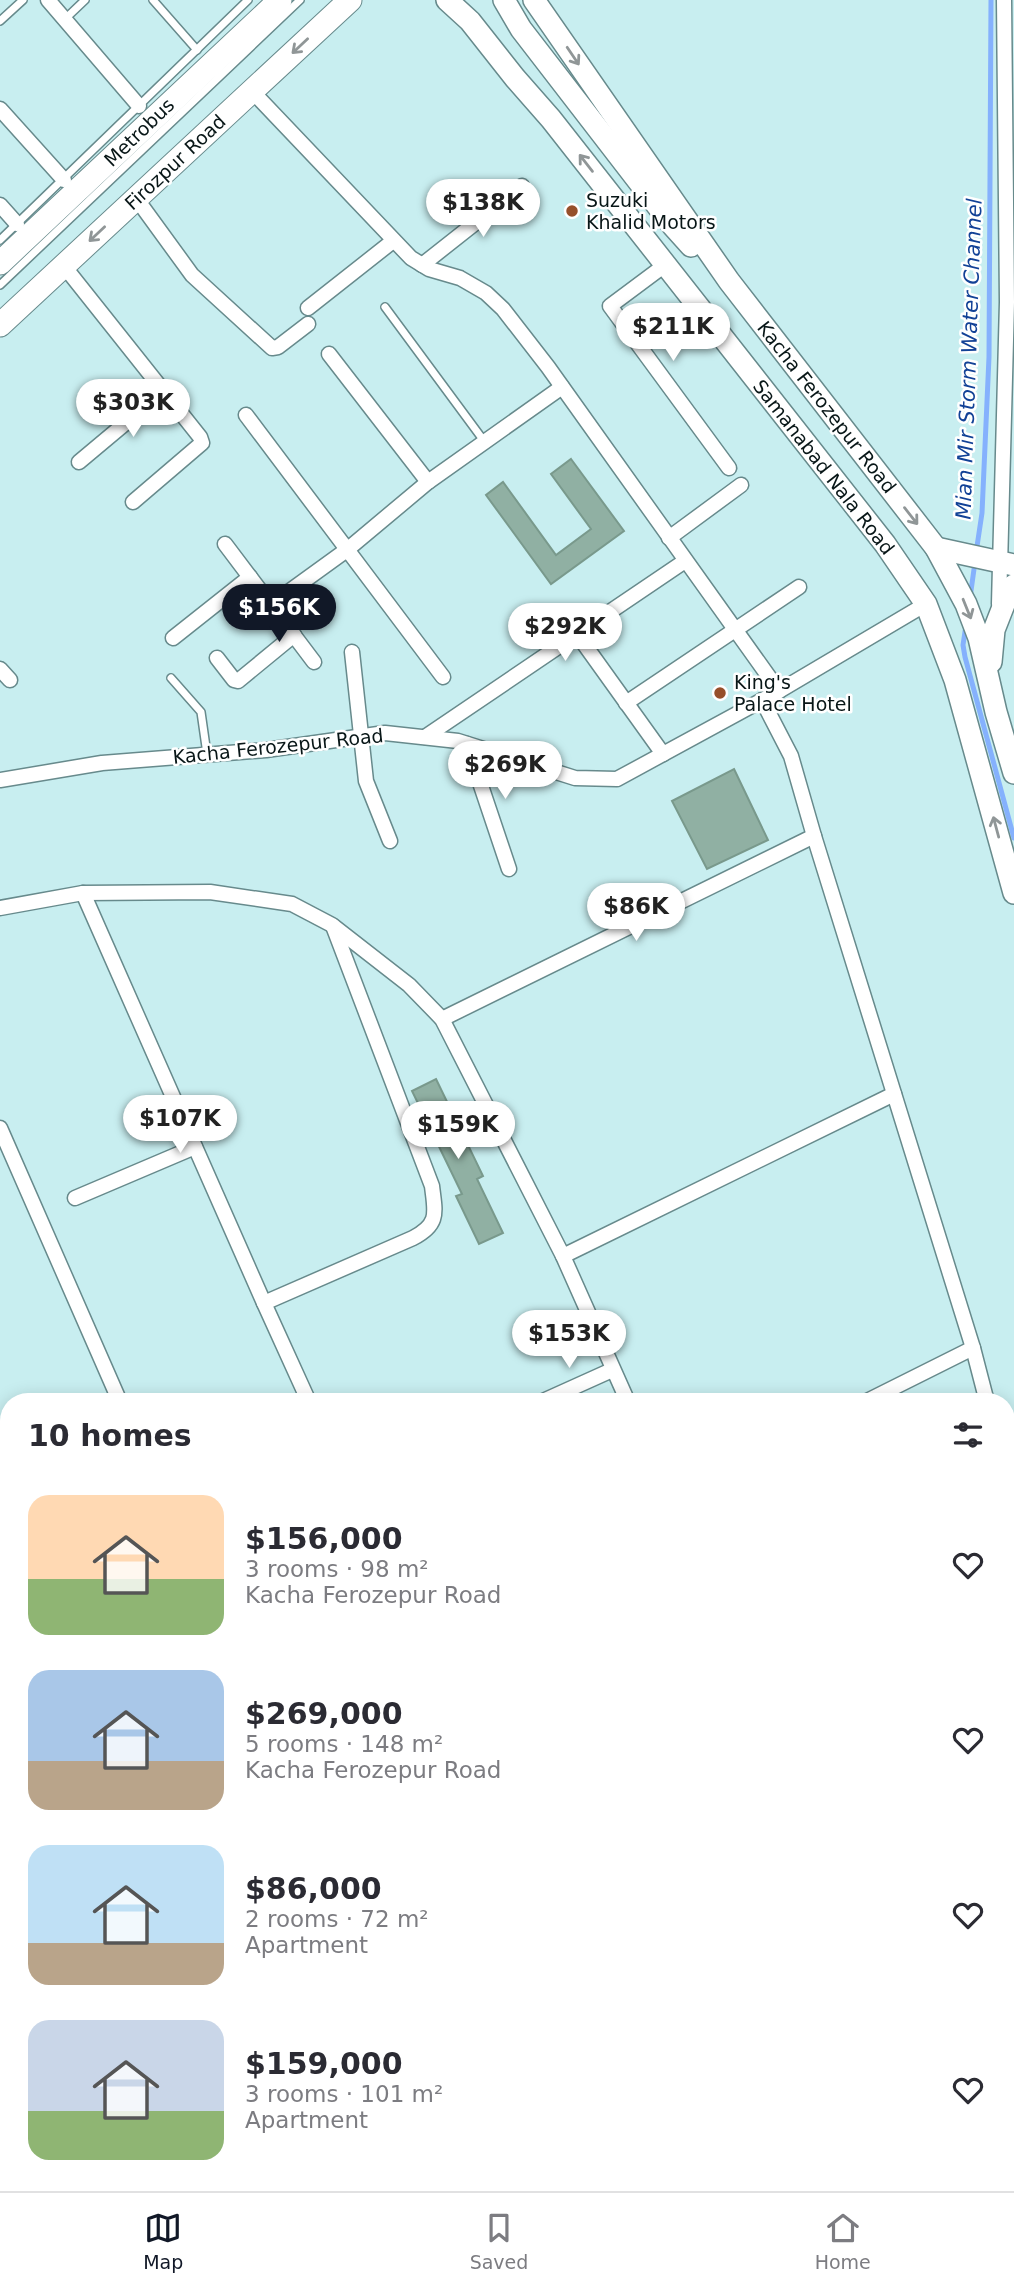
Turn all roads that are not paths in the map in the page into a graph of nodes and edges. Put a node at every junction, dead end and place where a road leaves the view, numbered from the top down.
1 (23, 0) edge
2 (48, 0) edge
3 (85, 0) edge
4 (153, 0) edge
5 (248, 0) edge
6 (280, 0) edge
7 (300, 0) edge
8 (350, 0) edge
9 (447, 0) edge
10 (469, 0) edge
11 (504, 0) edge
12 (534, 0) edge
13 (1004, 0) edge
14 (64, 20) junction
15 (0, 21) edge
16 (197, 50) junction
17 (252, 91) junction
18 (139, 106) junction
19 (0, 109) edge
20 (551, 118) junction
21 (64, 180) junction
22 (522, 186) dead end
23 (136, 198) junction
24 (0, 205) edge
25 (18, 224) junction
26 (0, 240) edge
27 (393, 241) junction
28 (0, 263) edge
29 (422, 265) junction
30 (665, 265) junction
31 (64, 266) junction
32 (729, 281) junction
33 (0, 285) edge
34 (385, 307) dead end
35 (308, 308) dead end
36 (308, 324) dead end
37 (0, 325) edge
38 (329, 355) dead end
39 (562, 387) junction
40 (165, 390) junction
41 (246, 415) dead end
42 (485, 442) junction
43 (79, 462) dead end
44 (729, 468) dead end
45 (428, 482) junction
46 (741, 485) dead end
47 (133, 502) dead end
48 (669, 538) junction
49 (225, 544) dead end
50 (936, 548) junction
51 (348, 549) junction
52 (685, 561) junction
53 (1008, 564) edge
54 (250, 577) junction
55 (1014, 585) edge
56 (799, 587) dead end
57 (272, 604) junction
58 (926, 604) junction
59 (998, 618) junction
60 (734, 629) junction
61 (577, 634) junction
62 (294, 635) junction
63 (173, 638) dead end
64 (352, 652) dead end
65 (217, 658) dead end
66 (314, 662) dead end
67 (443, 677) dead end
68 (170, 678) dead end
69 (989, 683) junction
70 (779, 691) junction
71 (762, 700) junction
72 (626, 703) junction
73 (361, 737) junction
74 (425, 737) junction
75 (467, 744) junction
76 (663, 754) junction
77 (207, 755) junction
78 (1014, 774) edge
79 (0, 780) edge
80 (814, 836) junction
81 (390, 841) dead end
82 (509, 869) dead end
83 (83, 893) junction
84 (1014, 893) edge
85 (0, 908) edge
86 (332, 925) junction
87 (442, 1019) junction
88 (894, 1094) junction
89 (0, 1128) edge
90 (195, 1147) junction
91 (75, 1198) dead end
92 (563, 1256) junction
93 (264, 1303) junction
94 (973, 1348) junction
95 (612, 1370) junction
96 (116, 1393) edge
97 (305, 1393) edge
98 (561, 1393) edge
99 (624, 1393) edge
100 (883, 1393) edge
101 (984, 1393) edge

1 - 15 lane
2 - 14 street
3 - 14 lane
4 - 16 lane
5 - 16 lane
6 - 28 main road
7 - 33 lane, Metrobus
8 -> 17 main road, Firozpur Road
9 - 20 main road, Samanabad Nala Road
10 - 20 main road
11 - 32 main road
12 -> 32 main road, Kacha Ferozepur Road
13 - 53 street
14 - 18 street
16 - 18 lane
17 - 23 main road, Firozpur Road
17 - 27 street
18 - 21 lane
19 - 21 street
30 -> 20 main road, Samanabad Nala Road
21 - 25 lane
22 - 29 street
23 -> 31 main road, Firozpur Road
23 - 36 street
24 - 25 street
25 - 26 lane
27 - 29 street
27 - 35 street
29 - 39 street
30 - 44 street
30 - 58 main road, Samanabad Nala Road
31 - 37 main road, Firozpur Road
31 - 40 street
32 -> 50 main road, Kacha Ferozepur Road
34 - 42 lane
38 - 45 street
39 - 42 street
39 - 48 street
40 - 43 street
40 - 47 street
41 - 51 street
42 - 45 street
45 - 51 street
46 - 48 street
48 - 52 street
49 - 54 street
50 - 53 main road
50 -> 69 main road, Kacha Ferozepur Road
51 - 57 street
51 - 67 street
52 - 60 street
52 - 61 street
53 - 59 street
54 - 57 street
54 - 63 street
55 - 59 main road
56 - 60 street
57 - 62 street
58 - 70 street, Kacha Ferozepur Road
84 -> 58 main road, Samanabad Nala Road
59 - 69 main road
60 - 70 street
60 - 72 street
61 - 72 street
61 - 74 street
62 - 65 street
62 - 66 street
64 - 73 street
68 - 77 lane
69 - 78 main road, Kacha Ferozepur Road
70 - 71 street, Kacha Ferozepur Road
71 - 76 street, Kacha Ferozepur Road
71 - 80 street
72 - 76 street
73 - 74 street, Kacha Ferozepur Road
73 - 77 street, Kacha Ferozepur Road
73 - 81 street
74 - 75 street, Kacha Ferozepur Road
75 - 76 street, Kacha Ferozepur Road
75 - 82 street
77 - 79 street, Kacha Ferozepur Road
80 - 87 street
80 - 88 street
83 - 85 street
83 - 86 street
83 - 90 street
86 - 87 street
86 - 93 street
87 - 92 street
88 - 92 street
88 - 94 street
89 - 96 street
90 - 91 street
90 - 93 street
92 - 95 street
93 - 97 street
94 - 100 street
94 - 101 street
95 - 98 street
95 - 99 street

